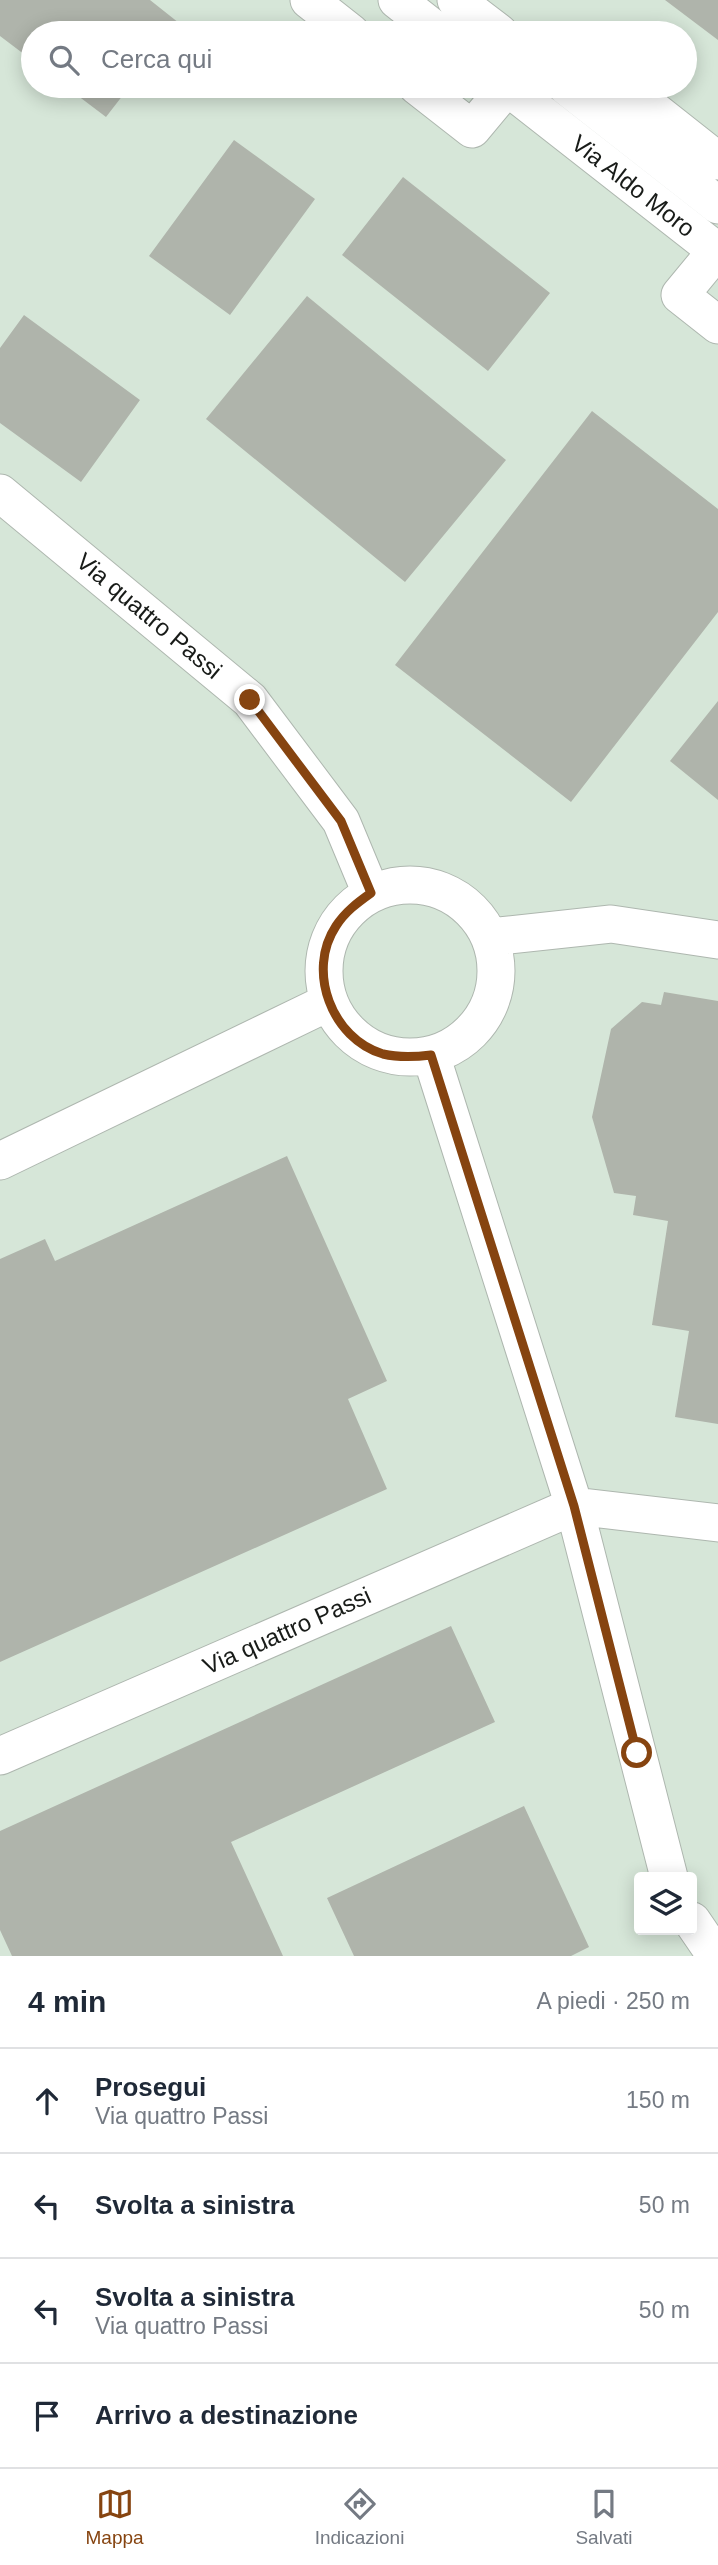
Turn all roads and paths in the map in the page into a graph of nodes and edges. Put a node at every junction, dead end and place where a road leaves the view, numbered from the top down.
1 (309, 0) edge
2 (397, 0) edge
3 (456, 0) edge
4 (336, 21) edge
5 (424, 21) edge
6 (483, 21) edge
7 (433, 98) edge
8 (497, 98) edge
9 (522, 98) edge
10 (565, 98) edge
11 (584, 98) edge
12 (638, 98) edge
13 (550, 120) junction
14 (718, 161) edge
15 (718, 205) edge
16 (717, 251) edge
17 (718, 325) edge
18 (0, 492) edge
19 (371, 893) junction
20 (490, 937) junction
21 (718, 940) edge
22 (329, 1002) junction
23 (431, 1055) junction
24 (0, 1161) edge
25 (574, 1506) junction
26 (718, 1523) edge
27 (0, 1756) edge
28 (669, 1872) edge
29 (697, 1929) edge
30 (716, 1956) edge

1 - 4 street
2 - 5 street
3 - 6 street
7 - 8 street, Via Aldo Moro
9 - 13 street, Via Aldo Moro
10 - 13 street, Via Aldo Moro
11 - 15 street, Via Aldo Moro
12 - 14 street
13 - 16 street, Via Aldo Moro
16 - 17 street, Via Aldo Moro
18 - 19 street, Via quattro Passi
19 - 20 street
19 - 22 street
20 - 21 street
20 - 23 street
22 - 23 street
22 - 24 street
23 - 25 street
25 - 26 street
25 - 27 street, Via quattro Passi
25 - 28 street
29 - 30 street

